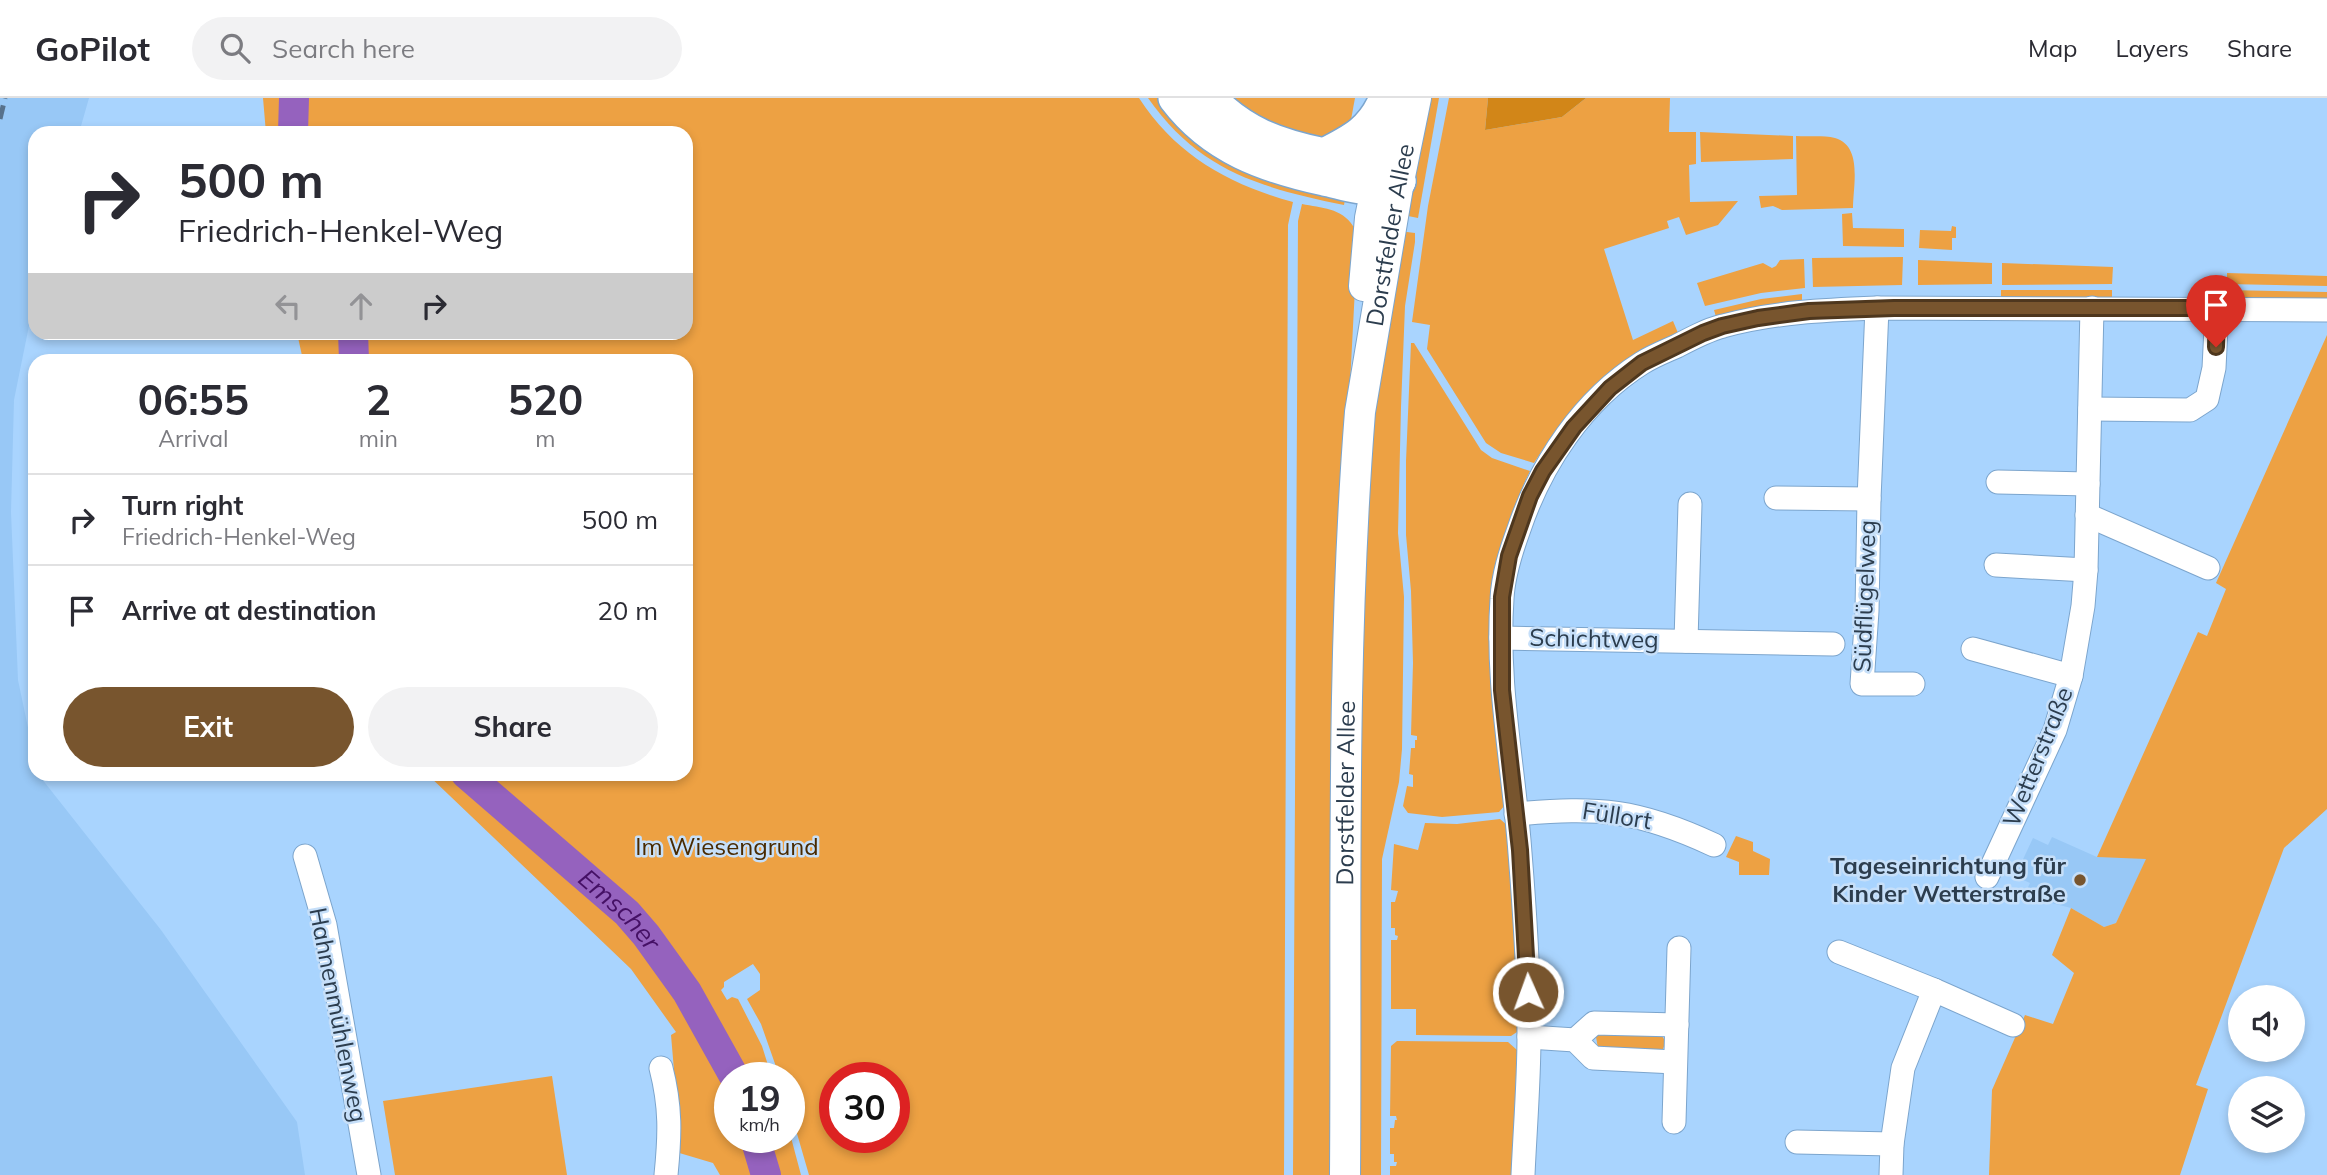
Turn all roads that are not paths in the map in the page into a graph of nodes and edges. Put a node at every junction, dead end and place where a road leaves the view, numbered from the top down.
1 (1175, 98) edge
2 (1209, 98) edge
3 (1388, 98) edge
4 (1416, 98) edge
5 (1324, 155) junction
6 (1385, 178) junction
7 (2217, 308) junction
8 (1877, 309) junction
9 (2092, 309) junction
10 (2327, 310) edge
11 (2090, 409) junction
12 (1998, 482) dead end
13 (2088, 484) junction
14 (1776, 498) dead end
15 (1869, 499) junction
16 (1690, 504) dead end
17 (2087, 515) junction
18 (1996, 565) dead end
19 (2208, 569) dead end
20 (2086, 570) junction
21 (1501, 638) junction
22 (1686, 641) junction
23 (1833, 644) dead end
24 (1973, 649) dead end
25 (2071, 676) junction
26 (1913, 684) dead end
27 (1516, 814) junction
28 (1714, 845) dead end
29 (304, 856) dead end
30 (1987, 877) dead end
31 (1679, 948) dead end
32 (1839, 952) dead end
33 (1934, 990) junction
34 (2013, 1025) dead end
35 (1677, 1026) junction
36 (1529, 1037) junction
37 (1575, 1040) junction
38 (1675, 1062) junction
39 (661, 1068) dead end
40 (1674, 1122) dead end
41 (1797, 1142) dead end
42 (1892, 1144) junction
43 (369, 1175) edge
44 (666, 1175) edge
45 (1345, 1175) edge
46 (1523, 1175) edge
47 (1891, 1175) edge

1 - 6 highway
2 - 5 highway
3 - 5 highway
3 - 6 main road, Dorstfelder Allee
4 - 6 main road, Dorstfelder Allee
5 - 6 highway
6 - 45 main road, Dorstfelder Allee
7 - 9 street
7 - 10 street
7 - 11 street
8 - 9 street
8 - 15 street, Südflügelweg
8 - 21 street
9 - 11 street, Wetterstraße
11 - 13 street, Wetterstraße
12 - 13 street
13 - 17 street, Wetterstraße
14 - 15 street, Südflügelweg
15 - 26 street, Südflügelweg
16 - 22 street, Schichtweg
17 - 19 street
17 - 20 street, Wetterstraße
18 - 20 street
20 - 25 street, Wetterstraße
21 - 22 street, Schichtweg
21 - 27 street
22 - 23 street, Schichtweg
24 - 25 street, Wetterstraße
25 - 30 street, Wetterstraße
27 - 28 street, Füllort
27 - 36 street
29 - 43 street, Hahnenmühlenweg
31 - 35 street
32 - 33 street
33 - 34 street
33 - 42 street
35 - 37 street
35 - 38 street
36 - 37 street
36 - 46 street
37 - 38 street
38 - 40 street
39 - 44 street
41 - 42 street
42 - 47 street

